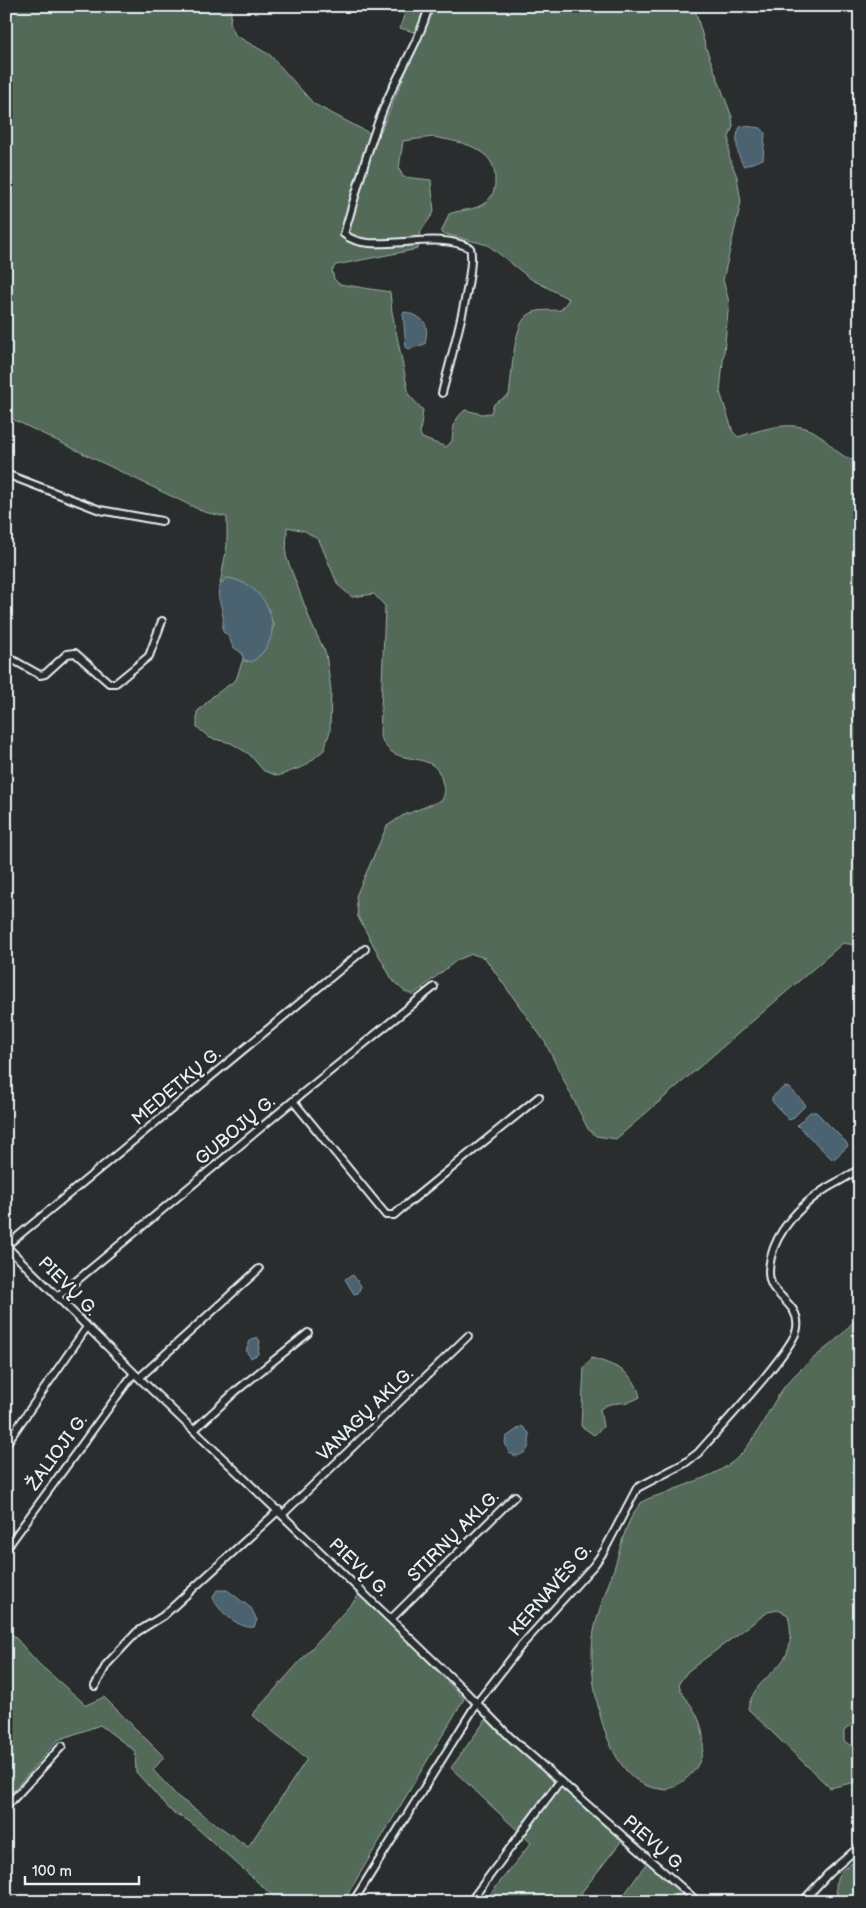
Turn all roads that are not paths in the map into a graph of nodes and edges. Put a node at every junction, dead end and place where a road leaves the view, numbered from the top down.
1 (429, 6) edge
2 (442, 393) dead end
3 (6, 474) edge
4 (162, 521) dead end
5 (162, 621) dead end
6 (6, 656) edge
7 (365, 949) dead end
8 (434, 987) dead end
9 (540, 1097) dead end
10 (293, 1101) junction
11 (860, 1168) edge
12 (6, 1246) edge
13 (259, 1269) dead end
14 (57, 1297) junction
15 (87, 1327) junction
16 (308, 1333) dead end
17 (468, 1336) dead end
18 (134, 1373) junction
19 (139, 1378) junction
20 (194, 1430) junction
21 (6, 1444) edge
22 (515, 1496) dead end
23 (281, 1512) junction
24 (6, 1549) edge
25 (391, 1619) junction
26 (95, 1686) dead end
27 (477, 1704) junction
28 (62, 1746) dead end
29 (560, 1781) junction
30 (6, 1807) edge
31 (860, 1846) edge
32 (353, 1902) edge
33 (470, 1902) edge
34 (698, 1902) edge
35 (802, 1902) edge

1 - 2 street
3 - 4 street
5 - 6 street
7 - 12 street, MEDETKŲ G.
8 - 10 street, GUBOJŲ G.
9 - 10 street
10 - 14 street, GUBOJŲ G.
11 - 27 street, KERNAVĖS G.
12 - 14 street, PIEVŲ G.
13 - 19 street
14 - 15 street, PIEVŲ G.
15 - 18 street, PIEVŲ G.
15 - 21 street
16 - 20 street
17 - 23 street, VANAGŲ AKLG.
18 - 19 street, PIEVŲ G.
18 - 24 street, ŽALIOJI G.
19 - 20 street, PIEVŲ G.
20 - 23 street, PIEVŲ G.
22 - 25 street, STIRNŲ AKLG.
23 - 25 street, PIEVŲ G.
23 - 26 street, VANAGŲ AKLG.
25 - 27 street, PIEVŲ G.
27 - 29 street, PIEVŲ G.
27 - 32 street, KERNAVĖS G.
28 - 30 street
29 - 33 street
29 - 34 street, PIEVŲ G.
31 - 35 street

